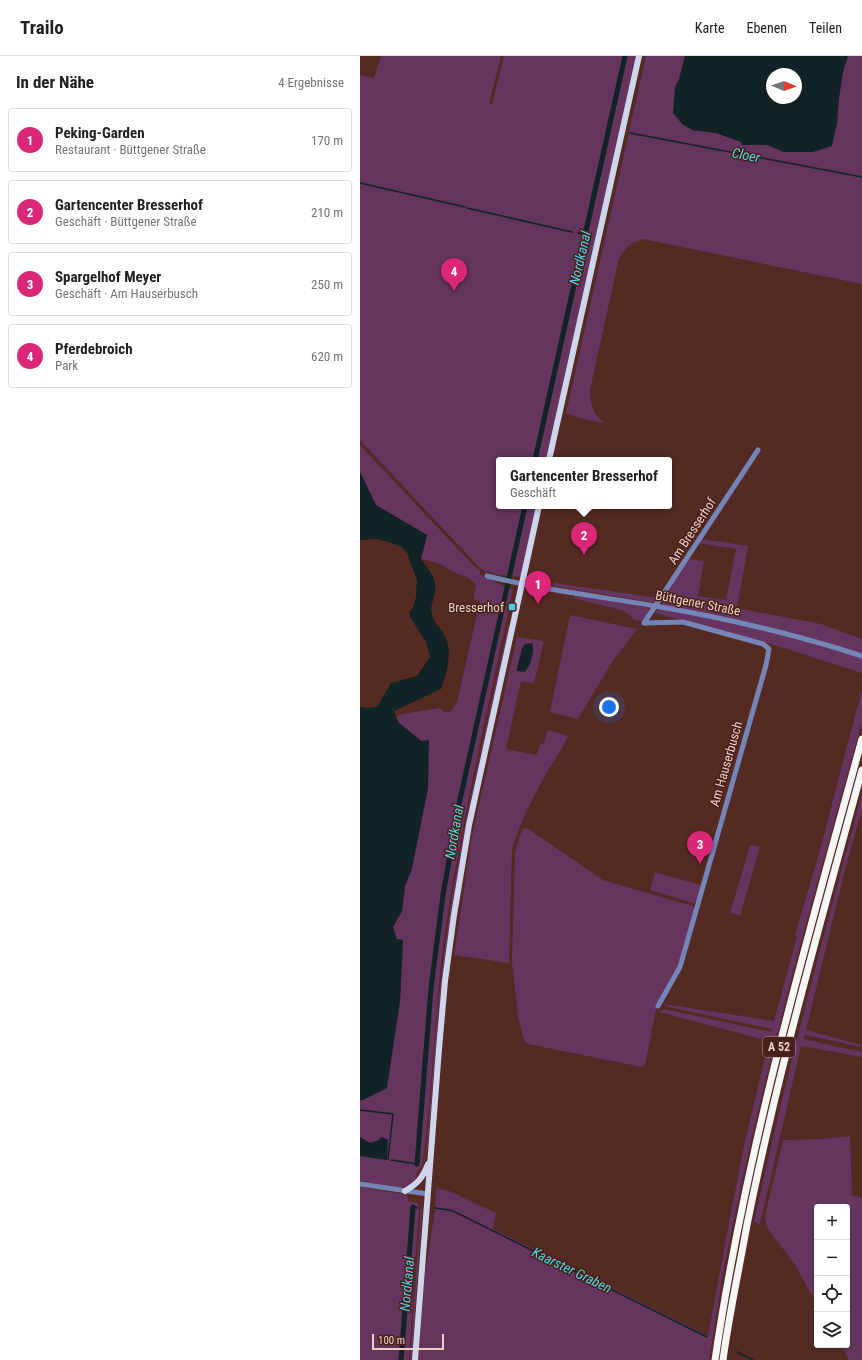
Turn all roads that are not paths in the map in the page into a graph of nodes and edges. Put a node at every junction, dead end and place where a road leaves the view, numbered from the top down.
1 (639, 56) edge
2 (758, 450) dead end
3 (550, 457) edge
4 (538, 509) edge
5 (487, 576) dead end
6 (525, 584) junction
7 (656, 606) junction
8 (644, 623) joint
9 (862, 656) edge
10 (862, 739) edge
11 (862, 770) edge
12 (658, 1006) dead end
13 (430, 1155) junction
14 (360, 1184) edge
15 (405, 1191) junction
16 (428, 1194) junction
17 (415, 1360) edge
18 (715, 1360) edge
19 (723, 1360) edge

1 - 3 main road
2 - 7 street, Am Bresserhof
4 - 6 main road
5 - 6 street, Büttgener Straße
6 - 7 street, Büttgener Straße
6 - 13 main road
7 - 8 street, Am Bresserhof
7 - 9 street, Büttgener Straße
8 - 12 street, Am Hauserbusch
10 - 18 highway, A 52
11 - 19 highway, A 52
13 - 15 main road
13 - 16 main road
14 - 15 street
15 - 16 street
16 - 17 main road

